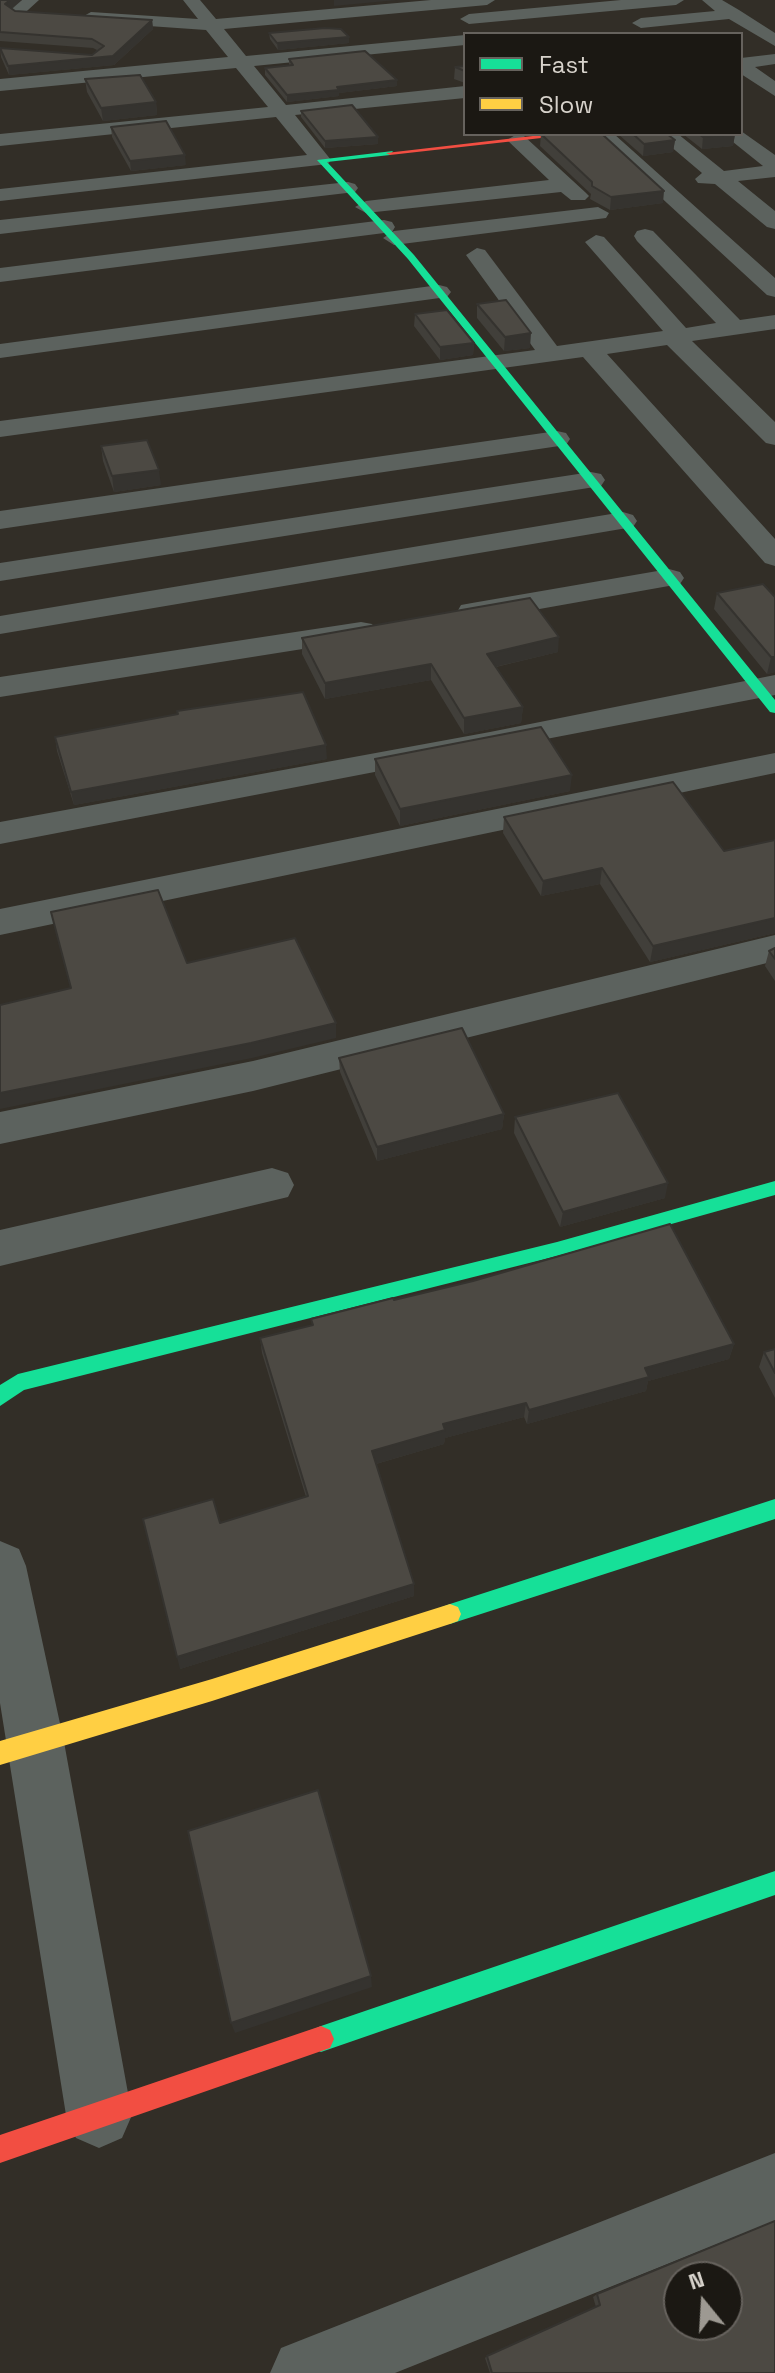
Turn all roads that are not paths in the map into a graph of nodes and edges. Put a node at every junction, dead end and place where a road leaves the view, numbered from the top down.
1 (31, 0) edge
2 (487, 0) edge
3 (676, 0) edge
4 (710, 0) edge
5 (219, 2) dead end
6 (450, 2) edge
7 (188, 3) edge
8 (46, 14) edge
9 (733, 14) junction
10 (76, 16) edge
11 (469, 19) junction
12 (6, 24) edge
13 (624, 25) dead end
14 (483, 32) edge
15 (743, 34) edge
16 (770, 35) edge
17 (463, 40) edge
18 (189, 42) dead end
19 (224, 43) junction
20 (775, 59) edge
21 (743, 65) edge
22 (743, 67) edge
23 (0, 69) edge
24 (286, 81) edge
25 (249, 84) junction
26 (0, 85) edge
27 (775, 90) edge
28 (463, 92) edge
29 (280, 111) junction
30 (299, 134) junction
31 (554, 136) edge
32 (604, 136) edge
33 (668, 136) edge
34 (735, 136) edge
35 (268, 137) dead end
36 (0, 140) edge
37 (517, 140) junction
38 (321, 160) junction
39 (775, 168) edge
40 (721, 178) junction
41 (565, 185) junction
42 (659, 185) junction
43 (348, 188) junction
44 (0, 195) edge
45 (366, 207) junction
46 (775, 222) edge
47 (0, 227) edge
48 (389, 232) junction
49 (645, 236) dead end
50 (596, 242) dead end
51 (477, 255) dead end
52 (0, 275) edge
53 (775, 290) edge
54 (439, 292) junction
55 (754, 325) edge
56 (676, 336) junction
57 (775, 347) edge
58 (589, 349) junction
59 (0, 351) edge
60 (551, 355) junction
61 (496, 363) junction
62 (0, 429) edge
63 (775, 437) edge
64 (557, 439) junction
65 (591, 480) junction
66 (0, 520) edge
67 (623, 521) junction
68 (775, 557) edge
69 (0, 572) edge
70 (669, 578) junction
71 (442, 617) edge
72 (0, 625) edge
73 (397, 625) edge
74 (0, 687) edge
75 (769, 694) edge
76 (775, 763) edge
77 (0, 833) edge
78 (0, 922) edge
79 (775, 948) edge
80 (0, 1128) edge
81 (272, 1185) dead end
82 (775, 1188) edge
83 (0, 1248) edge
84 (0, 1397) edge
85 (775, 1509) edge
86 (0, 1566) edge
87 (18, 1748) edge
88 (775, 1883) edge
89 (99, 2115) junction
90 (0, 2149) edge
91 (775, 2187) edge
92 (306, 2373) edge

1 - 12 street
2 - 6 street
3 - 11 street
4 - 9 street
5 - 7 street
6 - 11 street
6 - 19 street
7 - 19 street
8 - 12 street
9 - 13 street
9 - 16 street
10 - 19 street
11 - 14 street
15 - 16 street
17 - 19 street
18 - 19 street
19 - 23 street
19 - 25 street
19 - 26 street
20 - 21 street
22 - 27 street
24 - 25 street
25 - 29 street
28 - 29 street
29 - 30 street
29 - 36 street
30 - 35 street
30 - 38 street
31 - 37 street
32 - 42 street
33 - 40 street
34 - 39 street
37 - 38 street
37 - 41 street
38 - 43 street
38 - 44 street
39 - 40 street
40 - 42 street
40 - 46 street
41 - 45 street
41 - 48 street
42 - 53 street
43 - 45 street
43 - 47 street
45 - 48 street
48 - 52 street
48 - 54 street
49 - 55 street
50 - 56 street
51 - 60 street
54 - 59 street
54 - 61 street
55 - 56 street
55 - 57 street
56 - 58 street
56 - 63 street
58 - 60 street
58 - 68 street
60 - 61 street
61 - 62 street
61 - 64 street
64 - 65 street
64 - 66 street
65 - 67 street
65 - 69 street
67 - 70 street
67 - 72 street
70 - 71 street
70 - 75 street
73 - 74 street
75 - 77 street
76 - 78 street
79 - 80 street
81 - 83 street
82 - 84 street
85 - 87 street
86 - 87 street
87 - 89 street
88 - 89 street
89 - 90 street
91 - 92 street

